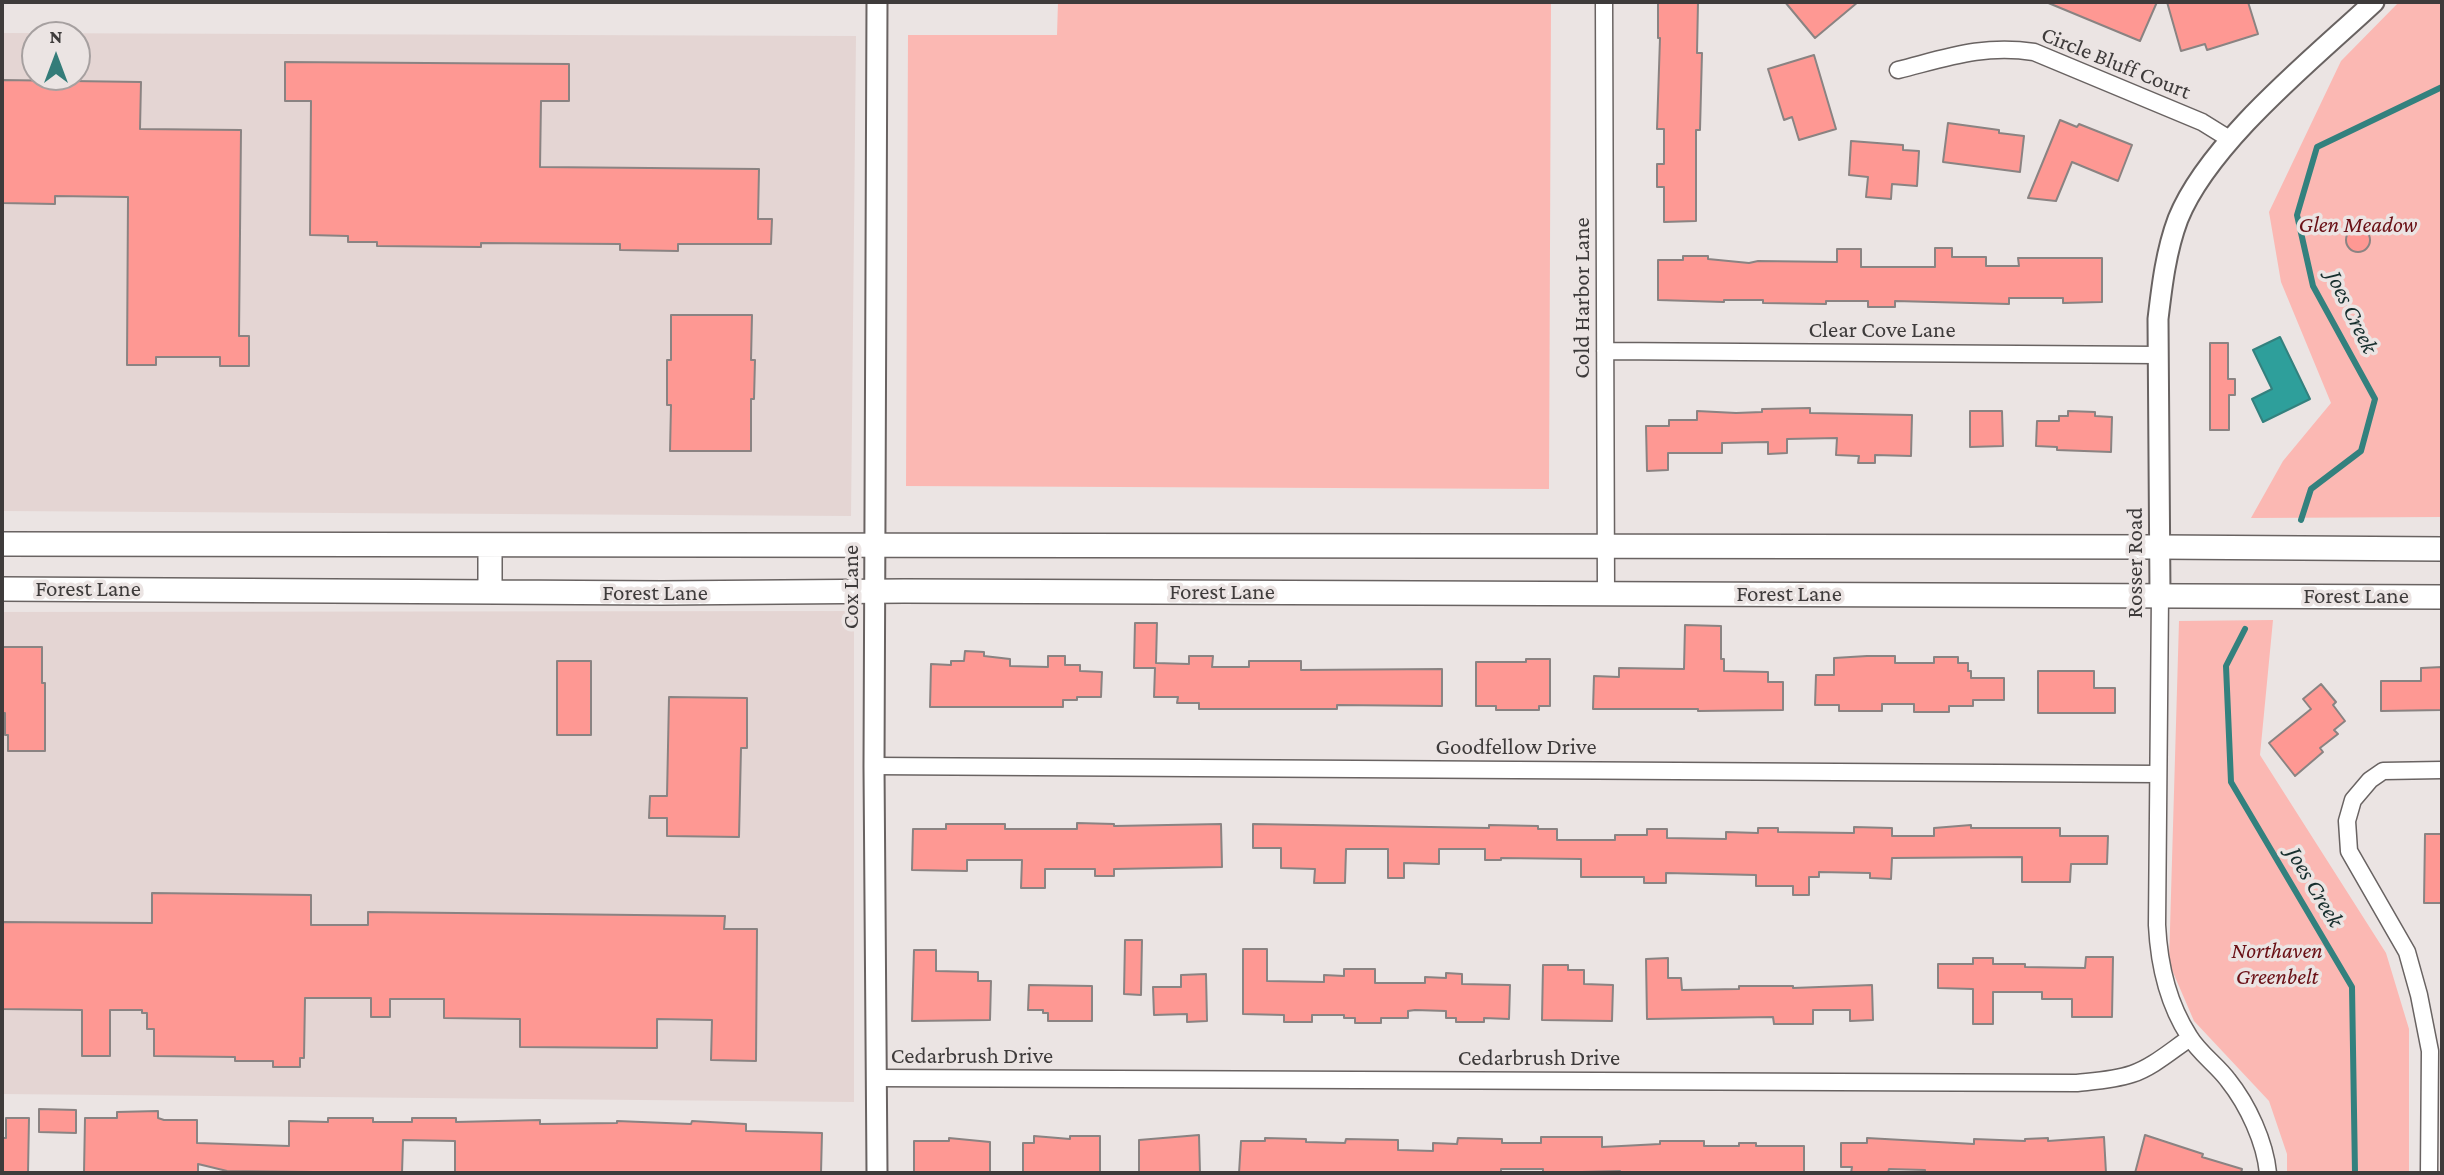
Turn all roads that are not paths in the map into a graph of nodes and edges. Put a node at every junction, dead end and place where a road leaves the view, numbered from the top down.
1 (877, 2) edge
2 (1604, 2) edge
3 (2374, 2) edge
4 (1898, 70) dead end
5 (2231, 140) junction
6 (1605, 351) junction
7 (2157, 355) junction
8 (2, 544) edge
9 (491, 545) junction
10 (875, 546) junction
11 (1606, 546) junction
12 (2160, 547) junction
13 (2442, 549) edge
14 (2, 589) edge
15 (876, 591) junction
16 (490, 592) junction
17 (1606, 593) junction
18 (2160, 595) junction
19 (2442, 597) edge
20 (874, 766) junction
21 (2442, 770) edge
22 (2158, 774) junction
23 (2190, 1038) junction
24 (877, 1078) junction
25 (2436, 1095) edge
26 (877, 1173) edge
27 (2268, 1173) edge
28 (2429, 1173) edge

1 - 10 street, Cox Lane
2 - 6 street, Cold Harbor Lane
3 - 5 street, Rosser Road
4 - 5 street, Circle Bluff Court
5 - 7 street, Rosser Road
6 - 7 street, Clear Cove Lane
6 - 11 street, Cold Harbor Lane
7 - 12 street, Rosser Road
8 - 9 main road, Forest Lane
9 - 10 main road, Forest Lane
9 - 16 main road
10 - 11 main road, Forest Lane
10 - 15 street, Cox Lane
11 - 12 main road, Forest Lane
11 - 17 street, Cold Harbor Lane
12 - 13 main road, Forest Lane
12 - 18 street, Rosser Road
14 - 16 main road, Forest Lane
15 - 16 main road, Forest Lane
15 - 17 main road, Forest Lane
15 - 20 street, Cox Lane
17 - 18 main road, Forest Lane
18 - 19 main road, Forest Lane
18 - 22 street, Rosser Road
20 - 22 street, Goodfellow Drive
20 - 24 street, Cox Lane
21 - 25 street
22 - 23 street, Rosser Road
23 - 24 street, Cedarbrush Drive
23 - 27 street, Rosser Road
24 - 26 street, Cox Lane
25 - 28 street

